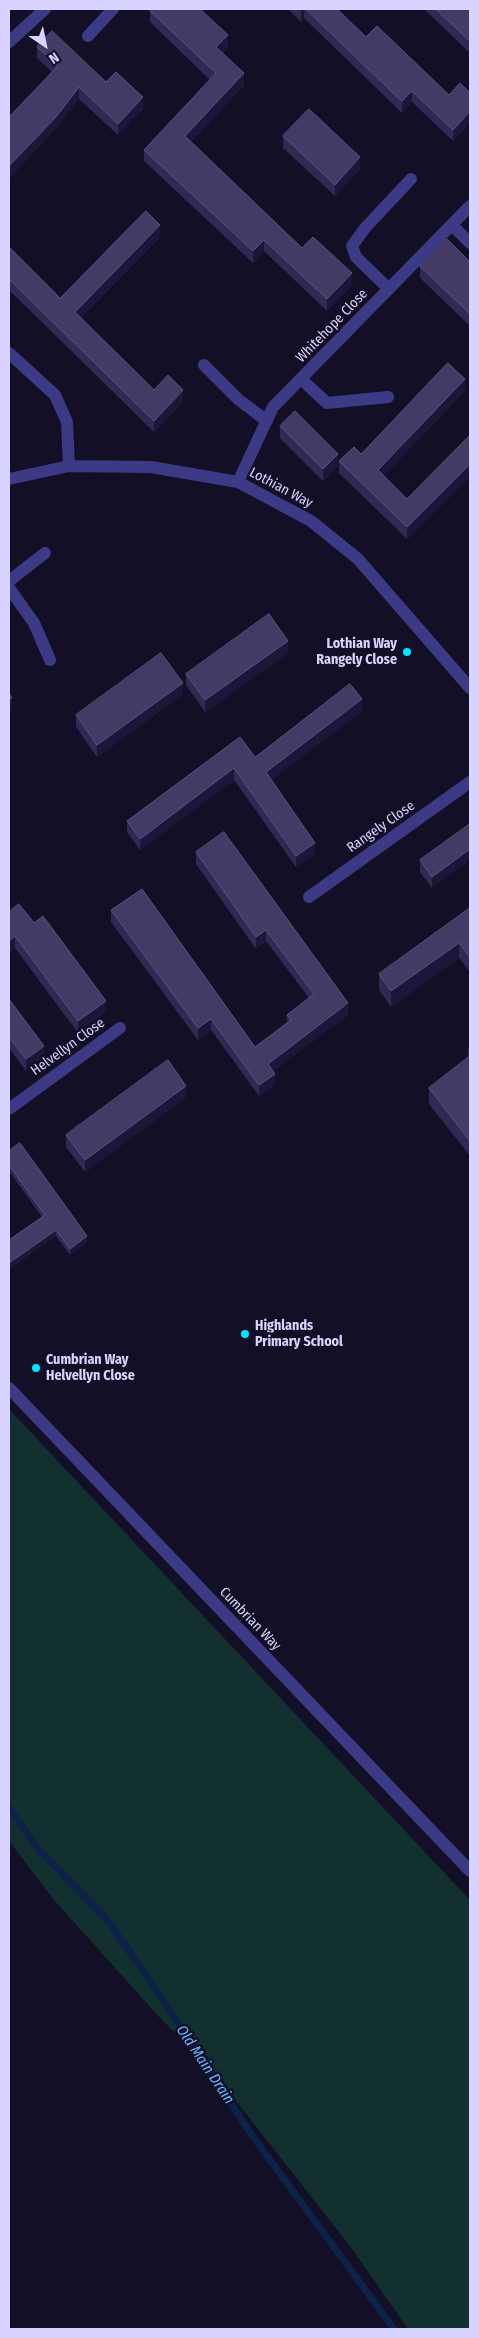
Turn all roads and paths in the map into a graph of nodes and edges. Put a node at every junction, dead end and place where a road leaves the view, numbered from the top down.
1 (44, 9) edge
2 (113, 9) edge
3 (88, 36) dead end
4 (9, 42) edge
5 (410, 179) dead end
6 (470, 206) edge
7 (452, 225) junction
8 (470, 243) edge
9 (389, 288) junction
10 (9, 353) edge
11 (204, 365) dead end
12 (301, 379) junction
13 (388, 397) dead end
14 (267, 421) junction
15 (69, 466) junction
16 (9, 479) edge
17 (238, 482) junction
18 (45, 553) dead end
19 (9, 580) edge
20 (9, 588) edge
21 (50, 660) dead end
22 (470, 688) edge
23 (470, 782) edge
24 (309, 897) dead end
25 (120, 1028) dead end
26 (9, 1109) edge
27 (9, 1388) edge
28 (470, 1870) edge

1 - 4 street
2 - 3 street
5 - 9 street
6 - 7 street, Whitehope Close
7 - 8 street
7 - 9 street, Whitehope Close
9 - 12 street, Whitehope Close
10 - 15 street
11 - 14 street
12 - 13 street
12 - 14 street, Whitehope Close
14 - 17 street, Whitehope Close
15 - 16 street, Lothian Way
15 - 17 street, Lothian Way
17 - 22 street, Lothian Way
18 - 19 street
20 - 21 street
23 - 24 street, Rangely Close
25 - 26 street, Helvellyn Close
27 - 28 street, Cumbrian Way

